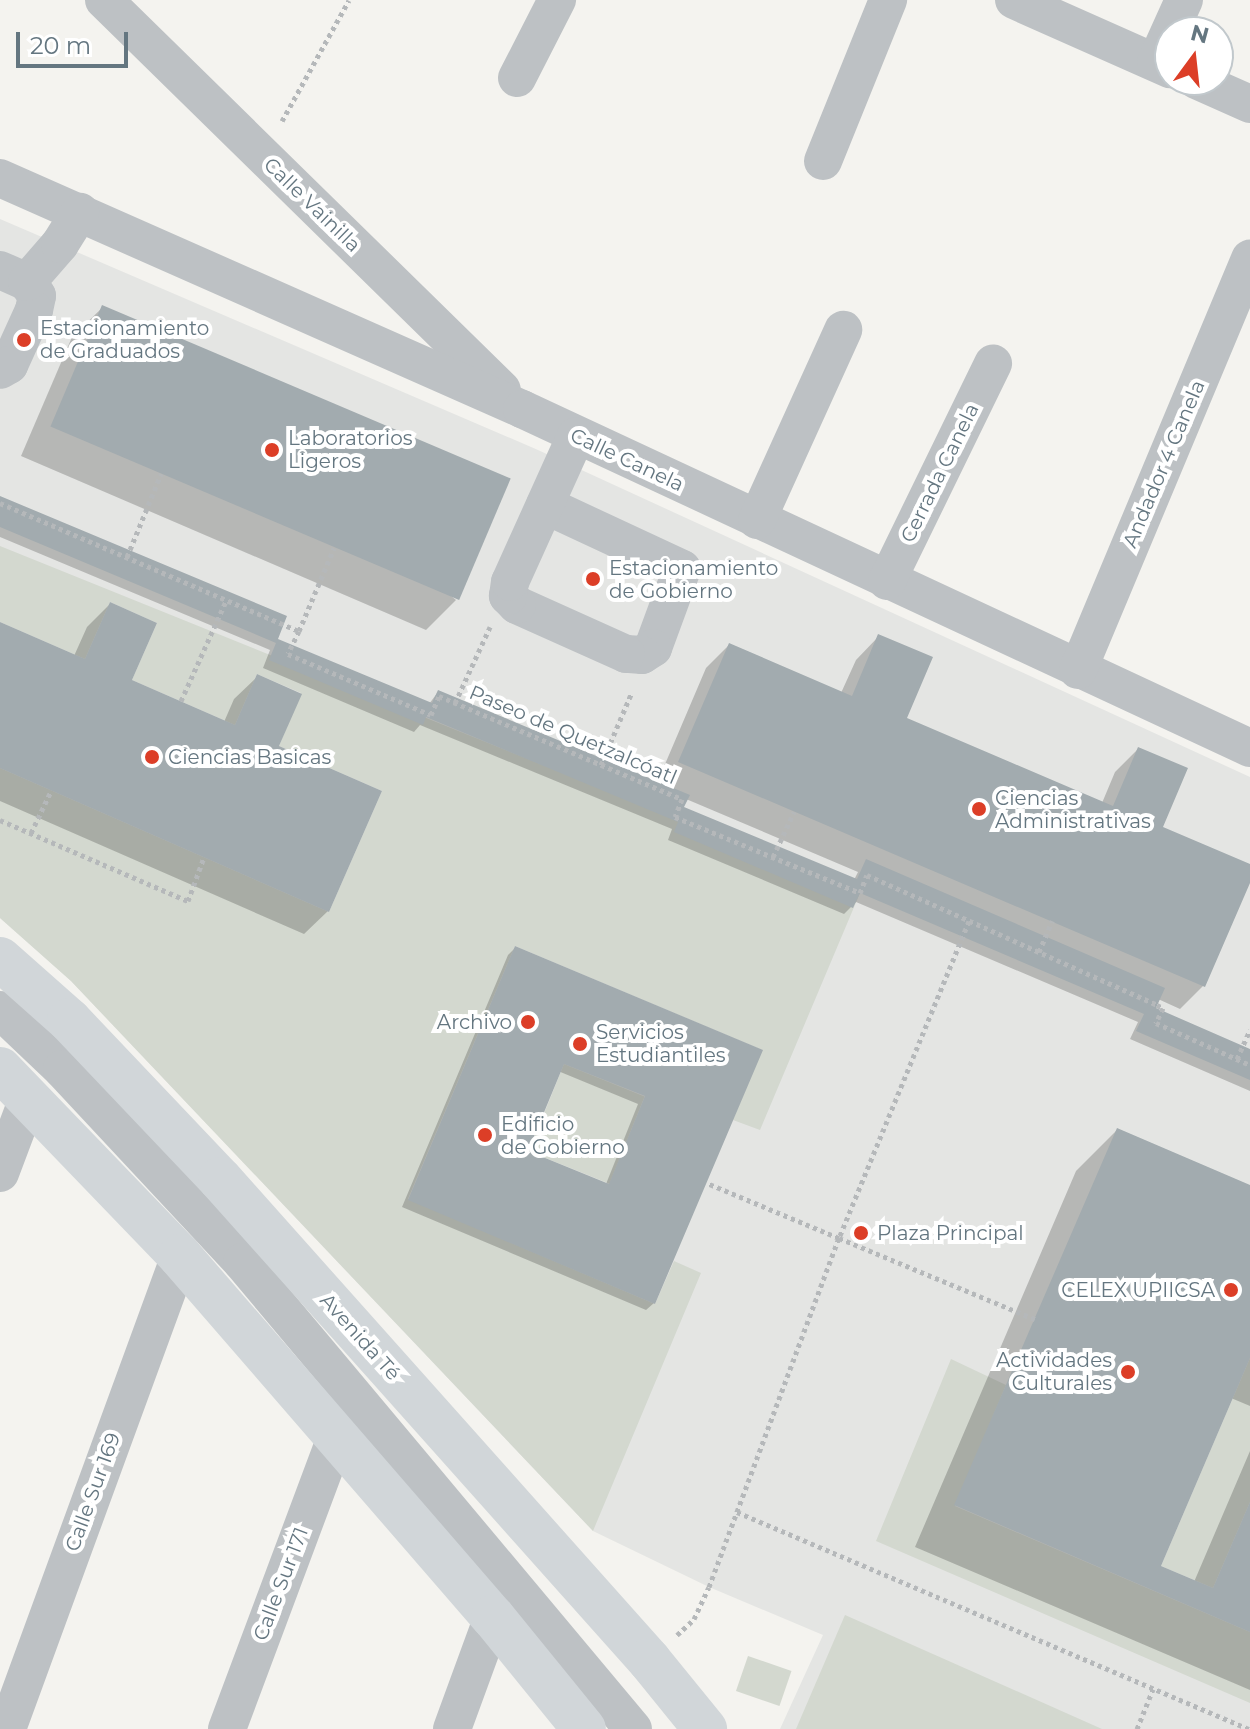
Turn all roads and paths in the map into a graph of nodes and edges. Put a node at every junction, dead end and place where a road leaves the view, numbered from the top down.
1 (104, 0) edge
2 (349, 0) edge
3 (557, 0) edge
4 (888, 0) edge
5 (1014, 0) edge
6 (1154, 61) edge
7 (517, 78) dead end
8 (262, 157) junction
9 (823, 161) dead end
10 (0, 178) edge
11 (80, 212) junction
12 (1250, 258) edge
13 (14, 276) edge
14 (843, 330) dead end
15 (993, 364) dead end
16 (0, 370) edge
17 (522, 409) junction
18 (576, 436) junction
19 (161, 474) dead end
20 (0, 503) edge
21 (545, 505) junction
22 (757, 520) junction
23 (334, 548) dead end
24 (127, 557) junction
25 (887, 581) junction
26 (508, 596) junction
27 (226, 601) junction
28 (299, 631) junction
29 (642, 655) junction
30 (1078, 670) junction
31 (181, 701) dead end
32 (455, 703) junction
33 (1250, 748) edge
34 (601, 765) junction
35 (51, 791) dead end
36 (794, 812) dead end
37 (0, 820) edge
38 (31, 833) junction
39 (204, 857) dead end
40 (773, 857) junction
41 (969, 921) junction
42 (1052, 921) dead end
43 (1039, 952) junction
44 (0, 959) edge
45 (0, 1010) edge
46 (1250, 1030) edge
47 (1237, 1059) junction
48 (1250, 1065) edge
49 (14, 1083) edge
50 (0, 1173) edge
51 (707, 1183) dead end
52 (839, 1238) junction
53 (180, 1256) junction
54 (1035, 1319) dead end
55 (336, 1438) junction
56 (737, 1512) junction
57 (493, 1617) junction
58 (649, 1660) junction
59 (1153, 1689) junction
60 (7, 1729) edge
61 (227, 1729) edge
62 (452, 1729) edge
63 (584, 1729) edge
64 (633, 1729) edge
65 (705, 1729) edge
66 (1137, 1729) edge
67 (1249, 1729) edge

1 - 8 street, Calle Vainilla
2 - 8 path
3 - 7 street
4 - 9 street
5 - 6 street
8 - 17 street, Calle Vainilla
10 - 11 street, Calle Canela
11 - 13 street
11 - 17 street, Calle Canela
12 - 30 street, Andador 4 Canela
13 - 16 street
14 - 22 street
15 - 25 street, Cerrada Canela
17 - 18 street, Calle Canela
18 - 21 street
18 - 22 street, Calle Canela
19 - 24 path
20 - 24 path
21 - 26 street
21 - 29 street
22 - 25 street, Calle Canela
23 - 28 path
24 - 27 path
25 - 30 street, Calle Canela
26 - 29 street
26 - 32 path
27 - 28 path
27 - 31 path
28 - 32 path, Paseo de Quetzalcóatl
29 - 34 path
30 - 33 street, Calle Canela
32 - 34 path, Paseo de Quetzalcóatl
34 - 40 path, Paseo de Quetzalcóatl
35 - 38 path
36 - 40 path
37 - 38 path
38 - 39 path
40 - 41 path, Paseo de Quetzalcóatl
41 - 43 path, Paseo de Quetzalcóatl
41 - 52 path
42 - 43 path
43 - 47 path, Paseo de Quetzalcóatl
44 - 58 main road, Avenida Té
45 - 64 street
46 - 47 path
47 - 48 path, Paseo de Quetzalcóatl
49 - 50 street
49 - 53 main road
51 - 52 path
52 - 54 path
52 - 56 path
53 - 55 main road
53 - 60 street, Calle Sur 169
55 - 57 main road
55 - 61 street, Calle Sur 171
56 - 58 path
56 - 59 path
57 - 62 street
57 - 63 main road
58 - 65 main road, Avenida Té
59 - 66 path
59 - 67 path

